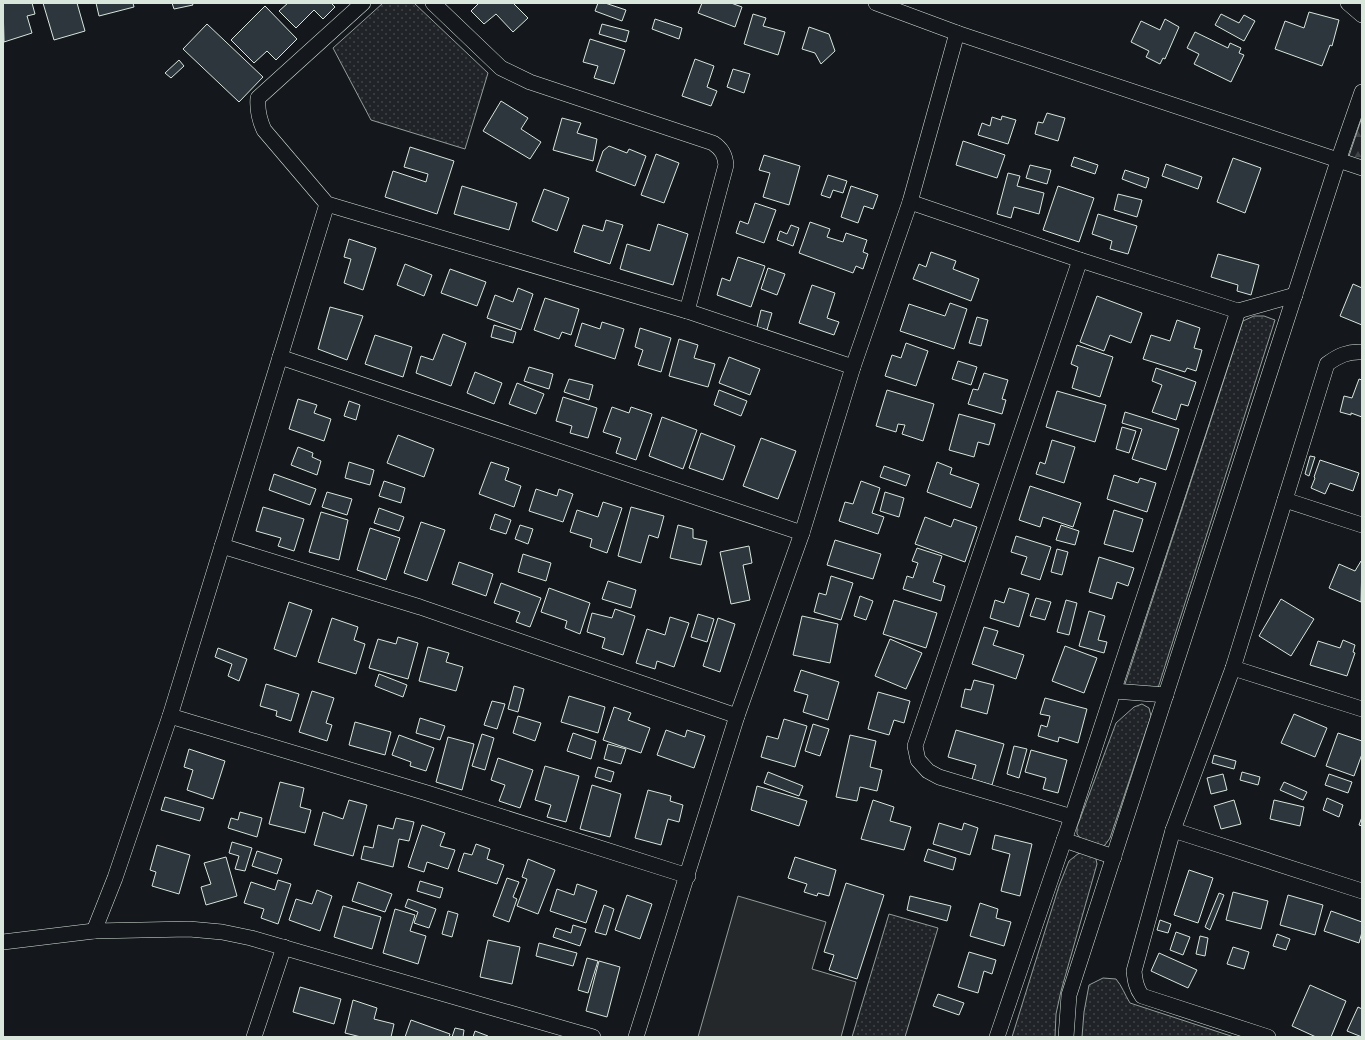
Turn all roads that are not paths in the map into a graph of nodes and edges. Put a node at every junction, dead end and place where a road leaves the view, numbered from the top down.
1 (364, 3) edge
2 (433, 3) edge
3 (876, 3) edge
4 (1348, 3) edge
5 (1362, 15) edge
6 (957, 34) junction
7 (1362, 92) edge
8 (1338, 161) junction
9 (1362, 168) edge
10 (910, 202) junction
11 (327, 204) junction
12 (1080, 260) junction
13 (1295, 295) junction
14 (1238, 311) junction
15 (687, 312) junction
16 (1362, 352) edge
17 (280, 356) junction
18 (853, 367) junction
19 (1285, 500) junction
20 (1362, 525) edge
21 (802, 533) junction
22 (222, 546) junction
23 (1233, 668) junction
24 (1114, 692) junction
25 (1166, 695) junction
26 (1362, 708) edge
27 (170, 716) junction
28 (738, 716) junction
29 (1072, 817) junction
30 (1173, 830) junction
31 (1064, 840) junction
32 (1114, 857) junction
33 (688, 876) junction
34 (1362, 891) edge
35 (94, 931) junction
36 (3, 942) edge
37 (284, 947) junction
38 (254, 1037) edge
39 (593, 1037) edge
40 (636, 1037) edge
41 (997, 1037) edge
42 (1066, 1037) edge
43 (1268, 1037) edge

1 - 11 street
2 - 15 street
3 - 6 street
4 - 5 street
6 - 8 street
6 - 10 street
7 - 8 street
8 - 9 street
8 - 13 street
10 - 12 street
10 - 18 street
11 - 15 street
11 - 17 street
12 - 14 street
12 - 29 street
13 - 14 street
13 - 25 street
14 - 24 street
15 - 18 street
16 - 19 street
17 - 21 street
17 - 22 street
18 - 21 street
19 - 20 street
19 - 23 street
21 - 28 street
22 - 27 street
22 - 28 street
23 - 26 street
23 - 30 street
24 - 25 street
24 - 29 street
25 - 32 street
27 - 33 street
27 - 35 street
28 - 33 street
29 - 31 street
30 - 34 street
30 - 43 street
31 - 32 street
31 - 41 street
32 - 42 street
33 - 40 street
35 - 36 street
35 - 37 street
37 - 38 street
37 - 39 street

